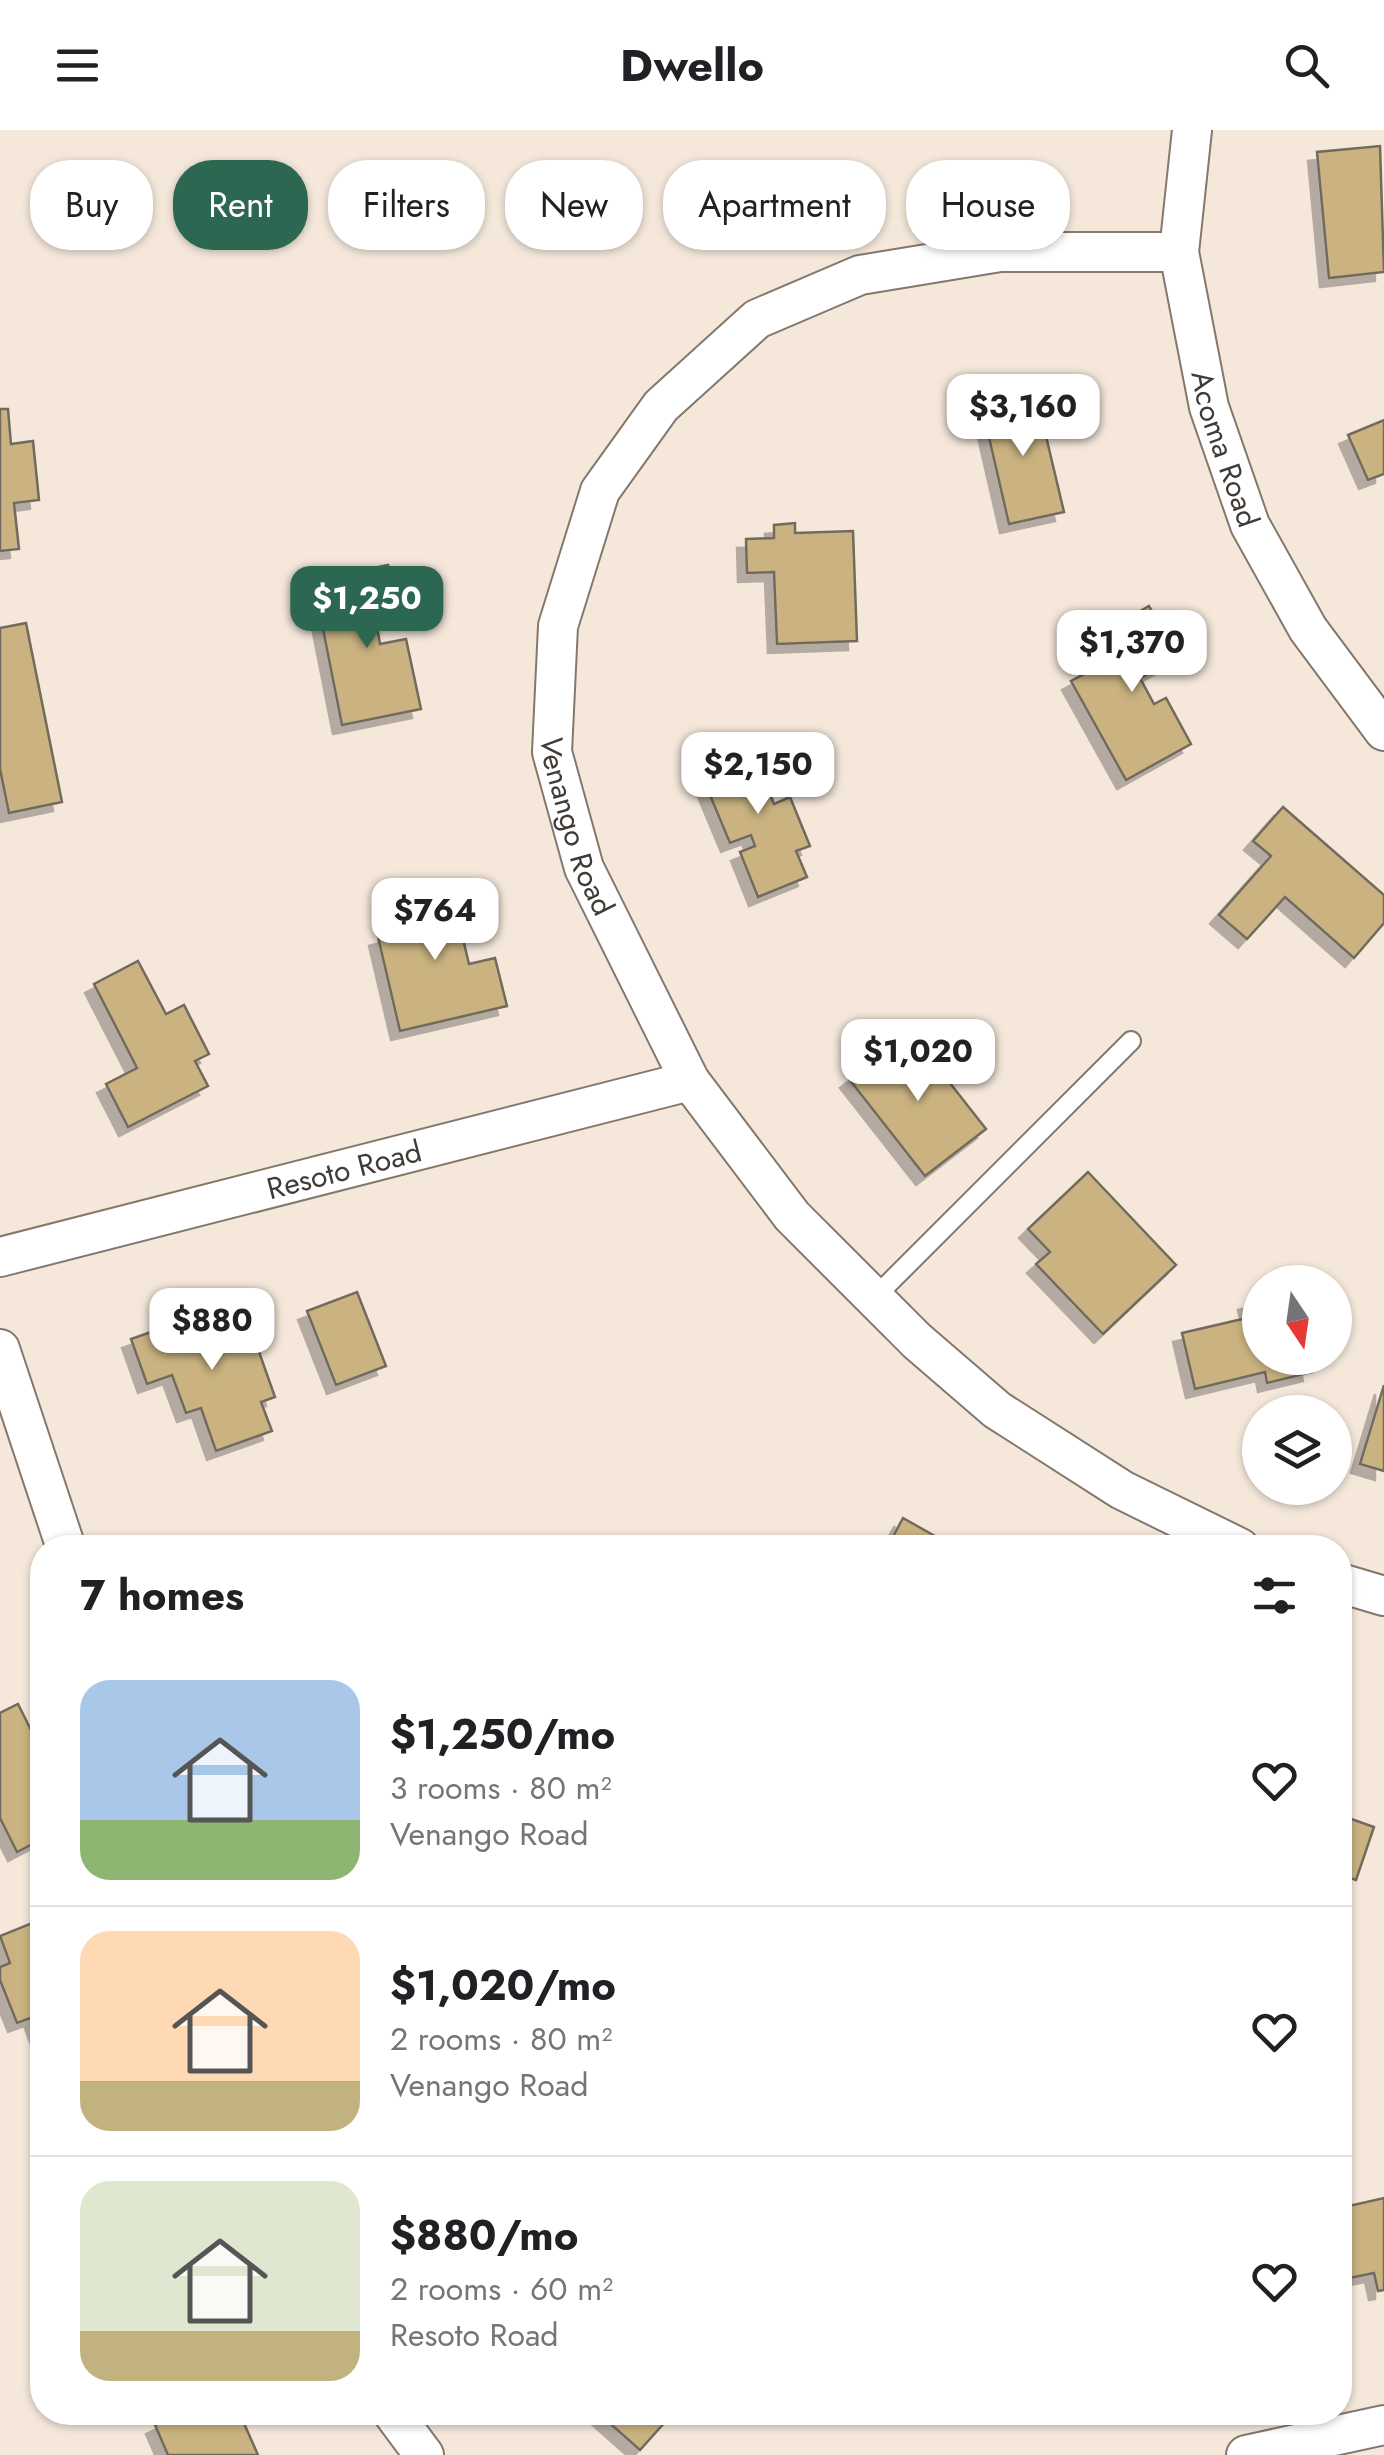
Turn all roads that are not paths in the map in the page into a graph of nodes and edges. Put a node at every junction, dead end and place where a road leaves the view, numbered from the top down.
1 (1192, 130) edge
2 (1179, 252) junction
3 (1384, 730) edge
4 (1130, 1041) dead end
5 (690, 1081) junction
6 (0, 1257) edge
7 (874, 1298) junction
8 (0, 1349) edge
9 (62, 1535) edge
10 (1214, 1535) edge
11 (1352, 1587) edge
12 (1384, 1596) edge
13 (1384, 2424) edge
14 (402, 2425) edge
15 (424, 2455) edge
16 (1246, 2455) edge

1 - 2 street, Acoma Road
2 - 3 street, Acoma Road
2 - 5 street, Venango Road
4 - 7 lane
5 - 6 street, Resoto Road
5 - 7 street, Venango Road
7 - 10 street, Venango Road
8 - 9 street
11 - 12 street
13 - 16 street
14 - 15 street

